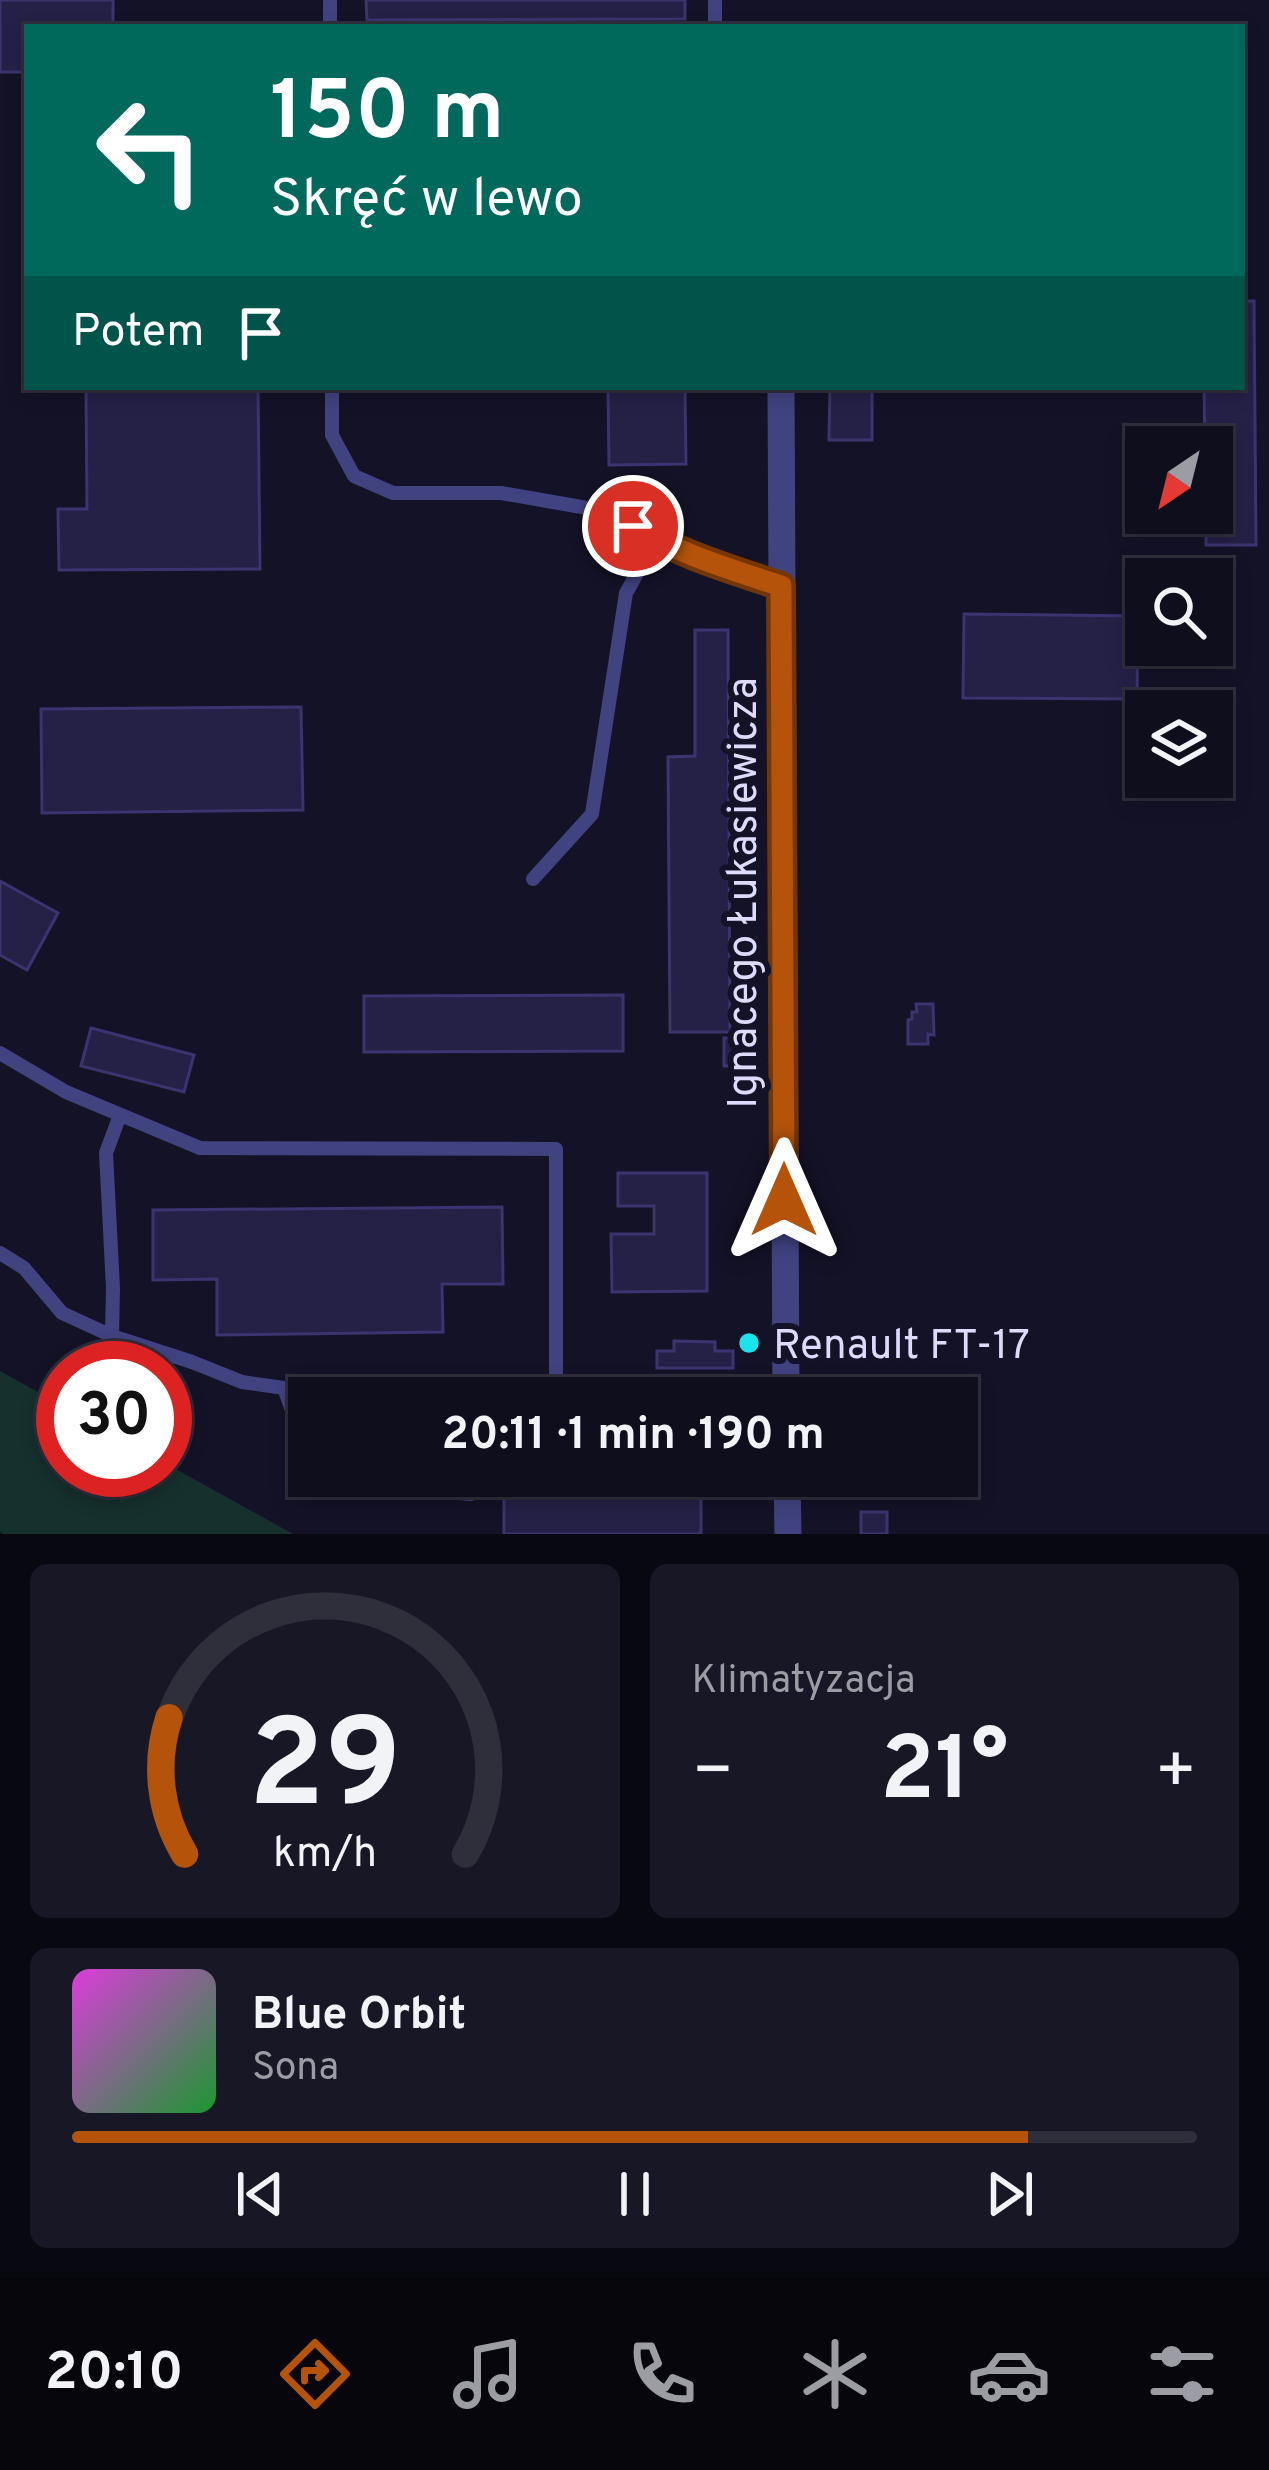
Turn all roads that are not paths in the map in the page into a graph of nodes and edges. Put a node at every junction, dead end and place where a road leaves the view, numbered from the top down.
1 (332, 390) edge
2 (781, 390) edge
3 (656, 540) junction
4 (781, 586) junction
5 (533, 879) dead end
6 (0, 1053) edge
7 (120, 1115) junction
8 (0, 1253) edge
9 (112, 1336) junction
10 (556, 1377) edge
11 (786, 1377) edge
12 (284, 1388) junction
13 (288, 1388) edge
14 (288, 1399) edge
15 (787, 1497) edge
16 (788, 1534) edge

1 - 3 lane
2 - 4 street, Ignacego Łukasiewicza
3 - 4 lane
3 - 5 lane
4 - 11 street, Ignacego Łukasiewicza
6 - 7 lane
7 - 9 lane
7 - 10 lane
8 - 9 lane
9 - 12 lane
12 - 13 lane
12 - 14 lane
15 - 16 street

